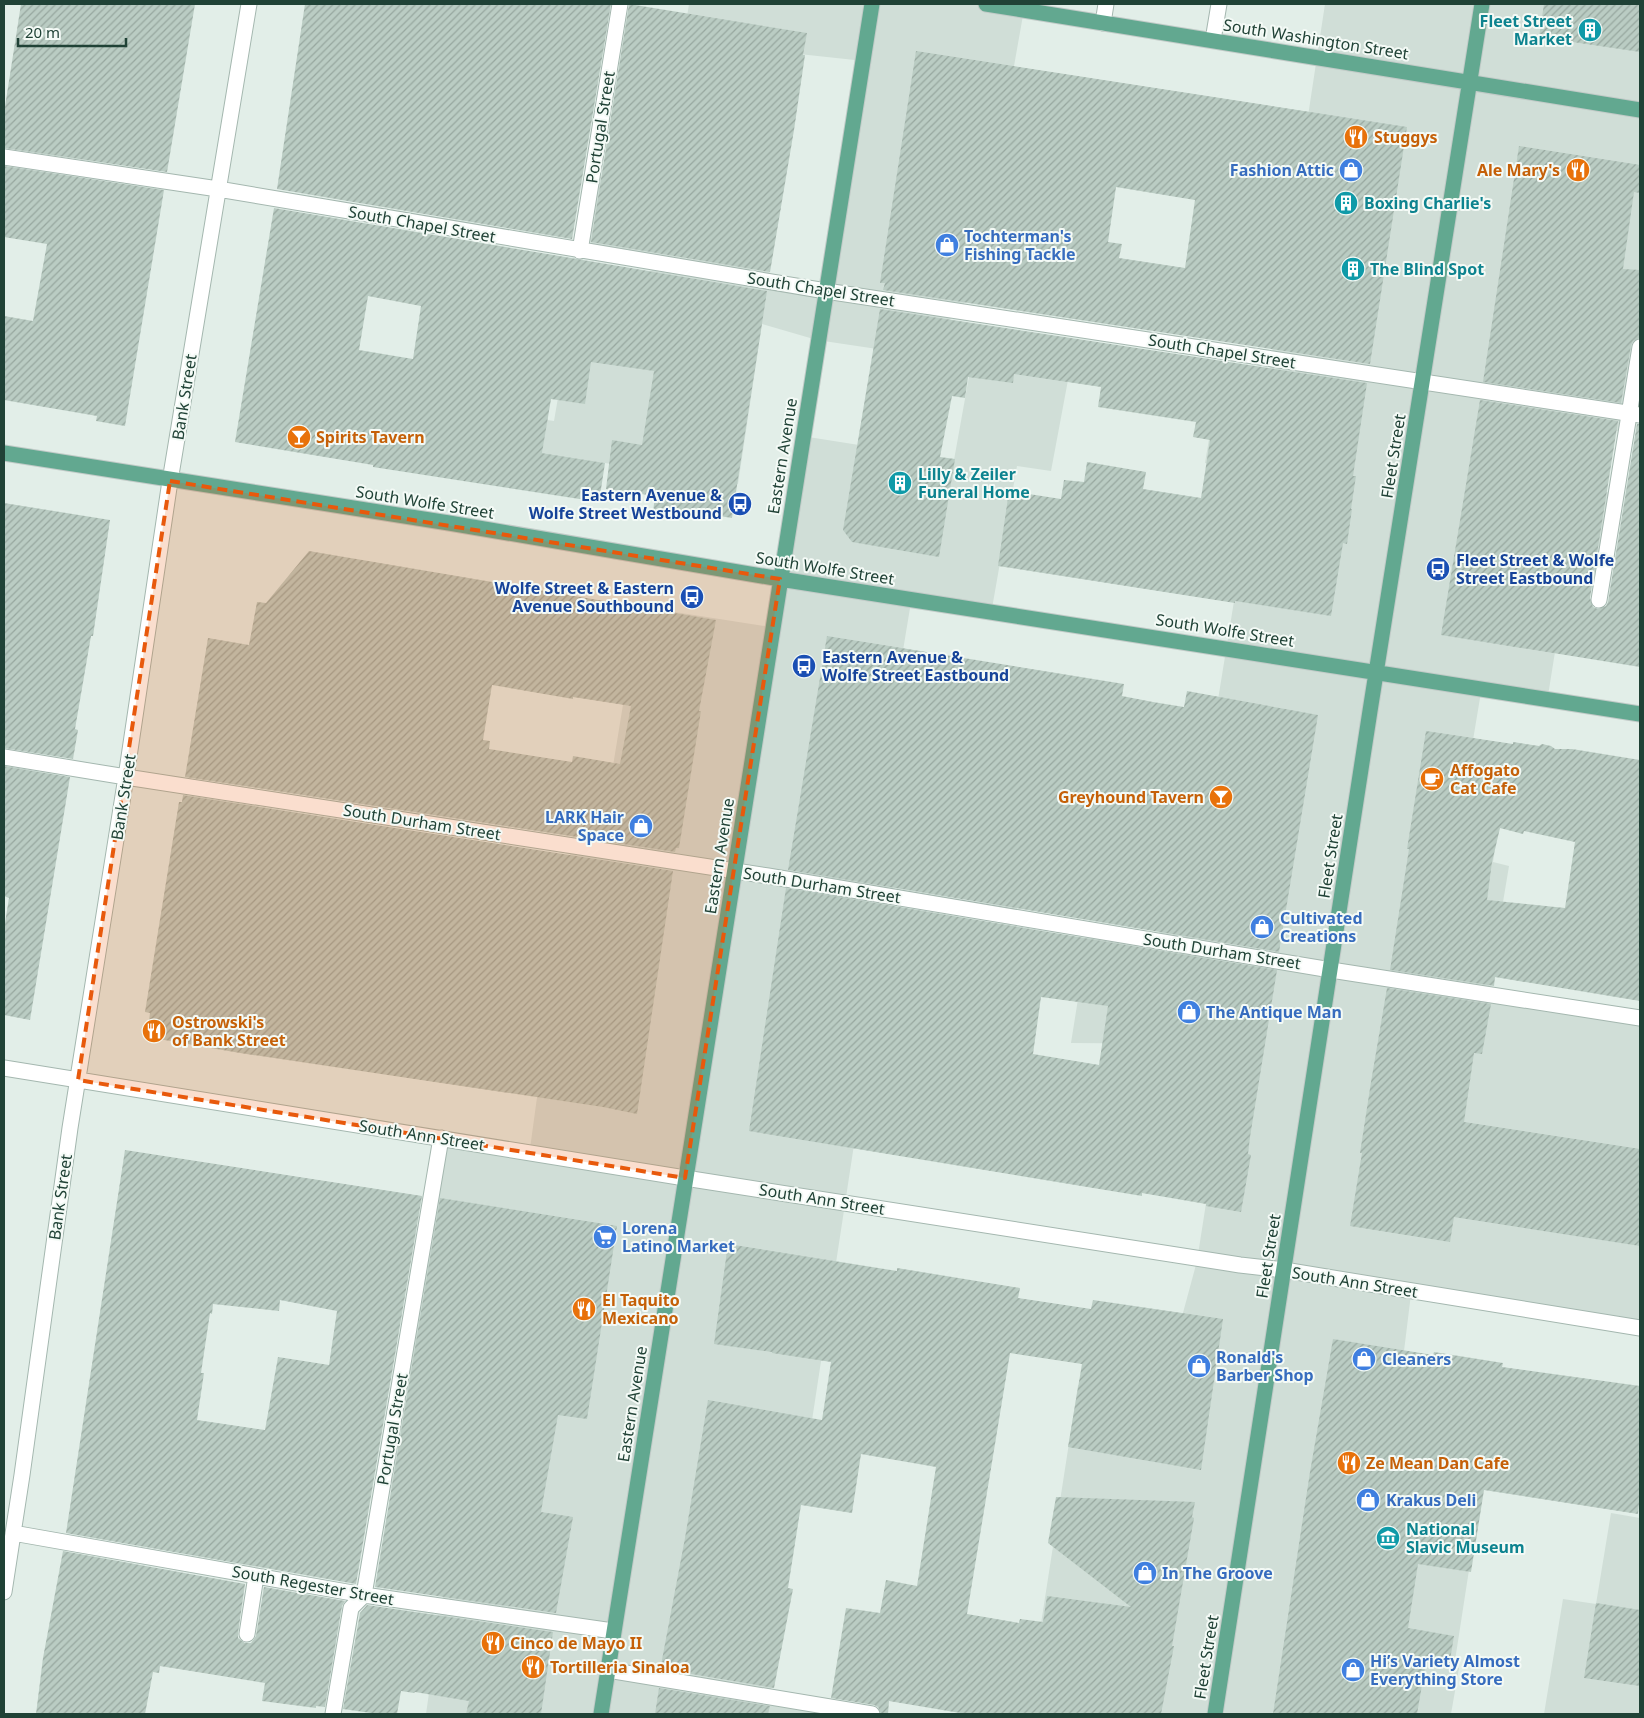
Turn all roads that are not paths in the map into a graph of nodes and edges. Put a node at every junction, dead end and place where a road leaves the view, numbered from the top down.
1 (249, 4) edge
2 (620, 4) edge
3 (872, 4) edge
4 (986, 4) edge
5 (1106, 4) edge
6 (1219, 4) edge
7 (1482, 4) edge
8 (1103, 23) junction
9 (1213, 40) junction
10 (1470, 82) junction
11 (1640, 110) edge
12 (4, 157) edge
13 (218, 190) junction
14 (580, 251) junction
15 (826, 291) junction
16 (1640, 347) edge
17 (1423, 382) junction
18 (1635, 414) edge
19 (4, 453) edge
20 (170, 480) junction
21 (780, 579) junction
22 (1599, 600) dead end
23 (1377, 672) junction
24 (1640, 714) edge
25 (4, 757) edge
26 (126, 777) junction
27 (734, 870) junction
28 (1331, 970) junction
29 (1640, 1018) edge
30 (4, 1068) edge
31 (78, 1080) junction
32 (441, 1138) junction
33 (685, 1178) junction
34 (1284, 1270) junction
35 (1640, 1328) edge
36 (11, 1501) edge
37 (13, 1533) junction
38 (256, 1576) junction
39 (4, 1592) edge
40 (364, 1595) junction
41 (613, 1632) junction
42 (247, 1634) dead end
43 (608, 1670) junction
44 (333, 1714) edge
45 (601, 1714) edge
46 (872, 1714) edge
47 (1215, 1714) edge

1 - 13 street, Bank Street
2 - 14 street, Portugal Street
3 - 15 main road, Eastern Avenue
4 - 8 main road, South Washington Street
5 - 8 street
6 - 9 street
7 - 10 main road, Fleet Street
8 - 9 main road, South Washington Street
9 - 10 main road, South Washington Street
10 - 11 main road, South Washington Street
10 - 17 main road, Fleet Street
12 - 13 street, South Chapel Street
13 - 14 street, South Chapel Street
13 - 20 street, Bank Street
14 - 15 street, South Chapel Street
15 - 17 street, South Chapel Street
15 - 21 main road, Eastern Avenue
16 - 18 street
17 - 18 street, South Chapel Street
17 - 23 main road, Fleet Street
18 - 22 street
19 - 20 main road, South Wolfe Street
20 - 21 main road, South Wolfe Street
20 - 26 street, Bank Street
21 - 23 main road, South Wolfe Street
21 - 27 main road, Eastern Avenue
23 - 24 main road, South Wolfe Street
23 - 28 main road, Fleet Street
25 - 26 street, South Durham Street
26 - 27 street, South Durham Street
26 - 31 street, Bank Street
27 - 28 street, South Durham Street
27 - 33 main road, Eastern Avenue
28 - 29 street, South Durham Street
28 - 34 main road, Fleet Street
30 - 31 street, South Ann Street
31 - 32 street, South Ann Street
31 - 36 street, Bank Street
32 - 33 street, South Ann Street
32 - 40 street, Portugal Street
33 - 34 street, South Ann Street
33 - 41 main road, Eastern Avenue
34 - 35 street, South Ann Street
34 - 47 main road, Fleet Street
36 - 37 street, Bank Street
37 - 38 street, South Regester Street
37 - 39 street, Bank Street
38 - 40 street, South Regester Street
38 - 42 street
40 - 41 street, South Regester Street
40 - 44 street, Portugal Street
41 - 43 main road, Eastern Avenue
43 - 45 main road, Eastern Avenue
43 - 46 street

